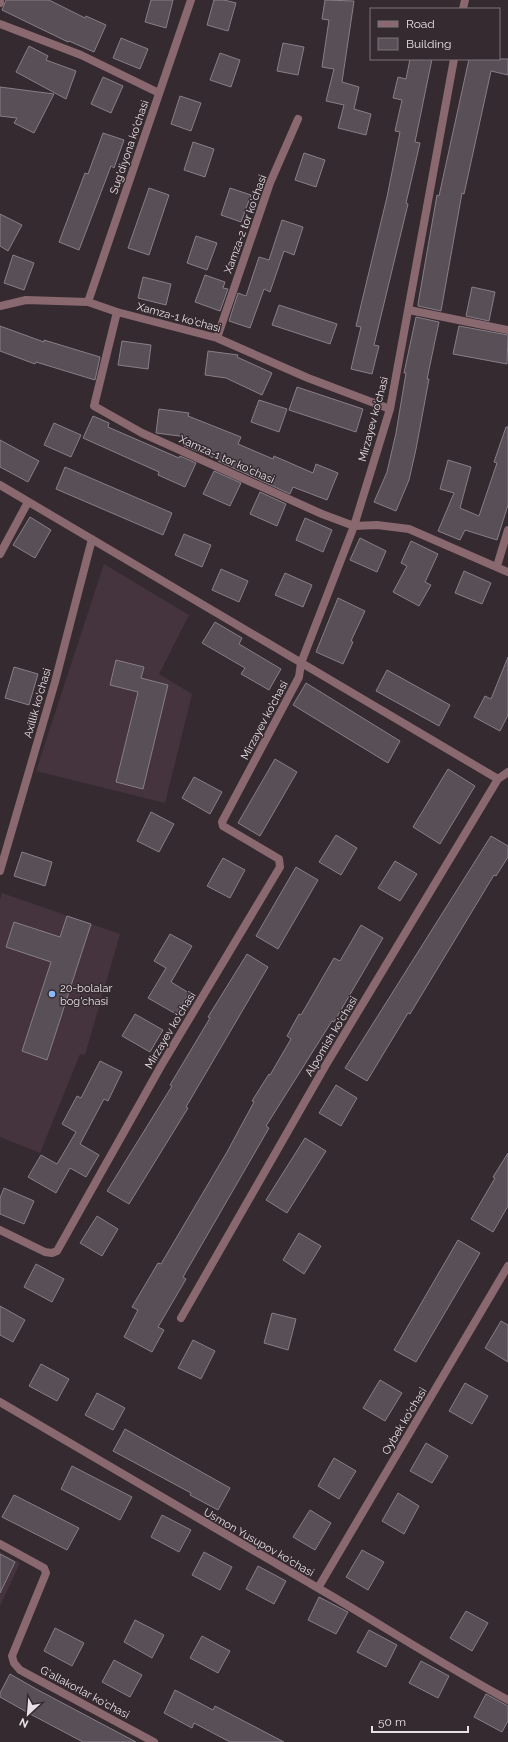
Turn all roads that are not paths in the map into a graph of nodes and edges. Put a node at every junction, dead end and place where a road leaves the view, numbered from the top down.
1 (191, 0) edge
2 (0, 24) edge
3 (454, 60) edge
4 (158, 93) junction
5 (298, 119) dead end
6 (88, 302) junction
7 (0, 306) edge
8 (409, 310) junction
9 (117, 312) junction
10 (508, 330) edge
11 (217, 338) junction
12 (390, 409) junction
13 (0, 485) edge
14 (28, 502) junction
15 (354, 526) junction
16 (508, 530) edge
17 (92, 539) junction
18 (0, 554) edge
19 (497, 566) junction
20 (508, 572) edge
21 (301, 662) junction
22 (508, 772) edge
23 (498, 779) junction
24 (0, 870) edge
25 (0, 1230) edge
26 (508, 1266) edge
27 (181, 1318) dead end
28 (0, 1402) edge
29 (0, 1544) edge
30 (318, 1588) junction
31 (508, 1700) edge
32 (154, 1742) edge

1 - 4 street, Sug'diyona ko'chasi
2 - 4 street
3 - 8 street, Mirzayev ko'chasi
4 - 6 street, Sug'diyona ko'chasi
5 - 11 street, Xamza-2 tor ko'chasi
6 - 7 street, Xamza-1 ko'chasi
6 - 9 street, Xamza-1 ko'chasi
8 - 10 street
8 - 12 street, Mirzayev ko'chasi
9 - 11 street, Xamza-1 ko'chasi
9 - 15 street, Xamza-1 tor ko'chasi
11 - 12 street, Xamza-1 ko'chasi
12 - 15 street, Mirzayev ko'chasi
13 - 14 street
14 - 17 street
14 - 18 street
15 - 19 street
15 - 21 street, Mirzayev ko'chasi
16 - 19 street
17 - 21 street
17 - 24 street, Axillik ko'chasi
19 - 20 street
21 - 23 street
21 - 25 street, Mirzayev ko'chasi
22 - 23 street, Alpomish ko'chasi
23 - 27 street, Alpomish ko'chasi
26 - 30 street, Oybek ko'chasi
28 - 30 street, Usmon Yusupov ko'chasi
29 - 32 street, G'allakorlar ko'chasi
30 - 31 street, Usmon Yusupov ko'chasi

